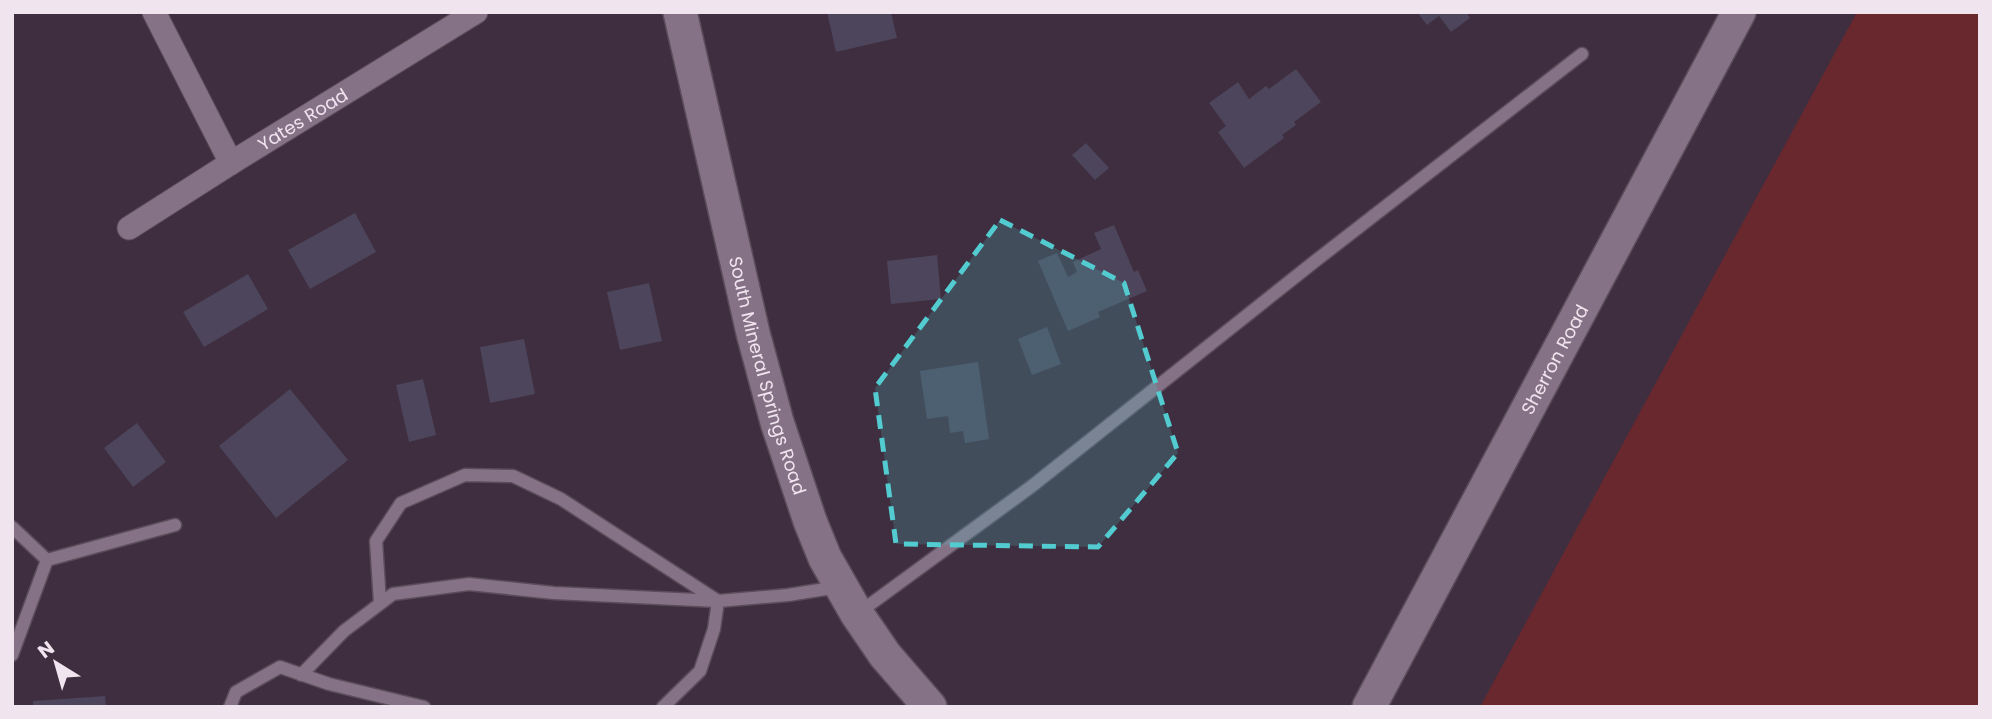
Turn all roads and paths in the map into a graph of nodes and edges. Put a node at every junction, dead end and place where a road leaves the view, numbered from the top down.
1 (155, 12) edge
2 (476, 12) edge
3 (680, 12) edge
4 (1739, 12) edge
5 (1582, 54) dead end
6 (231, 163) junction
7 (129, 228) dead end
8 (174, 525) dead end
9 (12, 527) edge
10 (47, 560) junction
11 (718, 601) junction
12 (849, 601) junction
13 (380, 603) junction
14 (12, 655) edge
15 (302, 675) junction
16 (230, 707) edge
17 (424, 707) edge
18 (663, 707) edge
19 (930, 707) edge
20 (1369, 707) edge

1 - 6 street
2 - 6 street, Yates Road
3 - 12 main road, South Mineral Springs Road
4 - 20 main road, Sherron Road
5 - 12 lane
6 - 7 street, Yates Road
8 - 10 lane
9 - 10 lane
10 - 14 lane
11 - 12 lane
11 - 13 lane
11 - 13 lane
11 - 18 lane
12 - 19 main road, South Mineral Springs Road
13 - 15 lane
15 - 16 lane
15 - 17 lane

